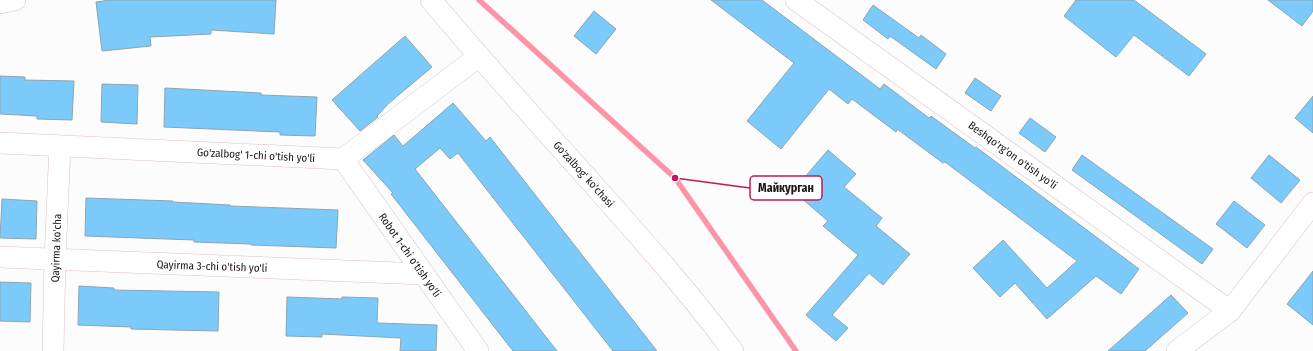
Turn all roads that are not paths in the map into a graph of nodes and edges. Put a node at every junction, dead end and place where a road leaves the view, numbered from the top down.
1 (15, 0) edge
2 (431, 0) edge
3 (796, 0) edge
4 (0, 3) edge
5 (478, 57) junction
6 (0, 143) edge
7 (60, 146) junction
8 (343, 159) junction
9 (1313, 203) edge
10 (0, 258) edge
11 (55, 259) junction
12 (423, 274) junction
13 (1230, 311) junction
14 (53, 351) edge
15 (478, 351) edge
16 (733, 351) edge
17 (1177, 351) edge

1 - 4 street
2 - 5 street, Go'zalbog' ko'chasi
3 - 13 street, Beshqo'rg'on o'tish yo'li
5 - 8 street
5 - 16 street, Go'zalbog' ko'chasi
6 - 7 street, Go'zalbog' 1-chi o'tish yo'li
7 - 8 street, Go'zalbog' 1-chi o'tish yo'li
7 - 11 street, Qayirma ko'cha
8 - 12 street, Robot 1-chi o'tish yo'li
9 - 13 street
10 - 11 street, Qayirma 3-chi o'tish yo'li
11 - 12 street, Qayirma 3-chi o'tish yo'li
11 - 14 street, Qayirma ko'cha
12 - 15 street, Robot 1-chi o'tish yo'li
13 - 17 street

